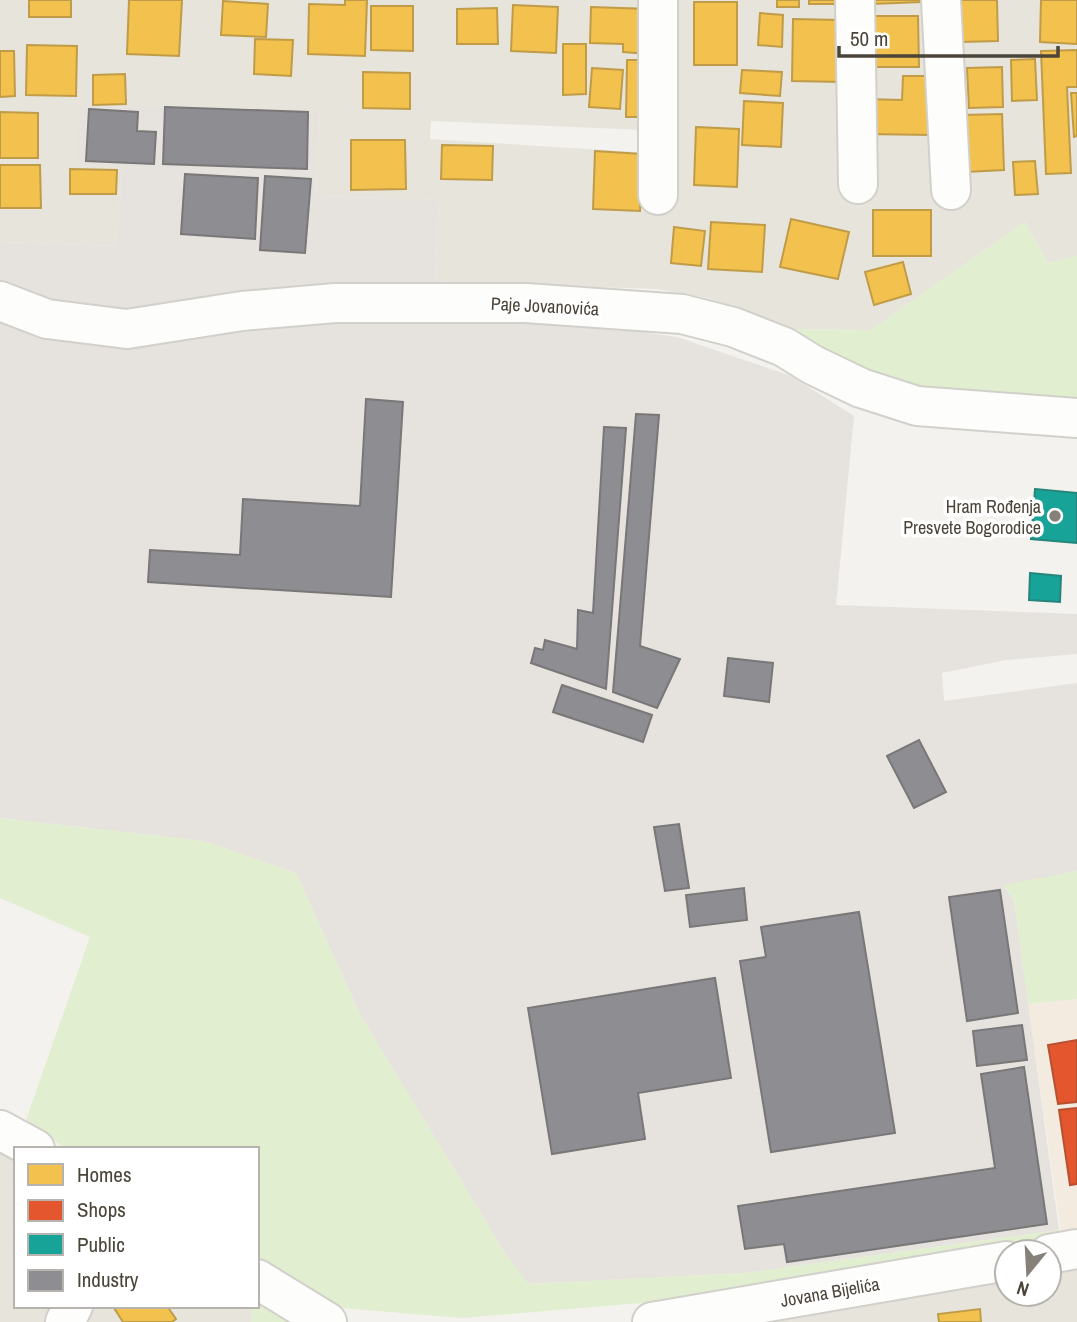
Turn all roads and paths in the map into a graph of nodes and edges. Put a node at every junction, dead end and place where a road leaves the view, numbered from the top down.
1 (658, 0) edge
2 (855, 0) edge
3 (941, 0) edge
4 (858, 184) dead end
5 (951, 190) dead end
6 (658, 195) dead end
7 (0, 301) edge
8 (1077, 418) edge
9 (0, 1130) edge
10 (31, 1147) edge
11 (993, 1263) edge
12 (259, 1280) edge
13 (327, 1322) edge
14 (652, 1322) edge

1 - 6 street
2 - 4 street
3 - 5 street
7 - 8 street, Paje Jovanovića
9 - 10 street
11 - 14 street, Jovana Bijelića
12 - 13 street

